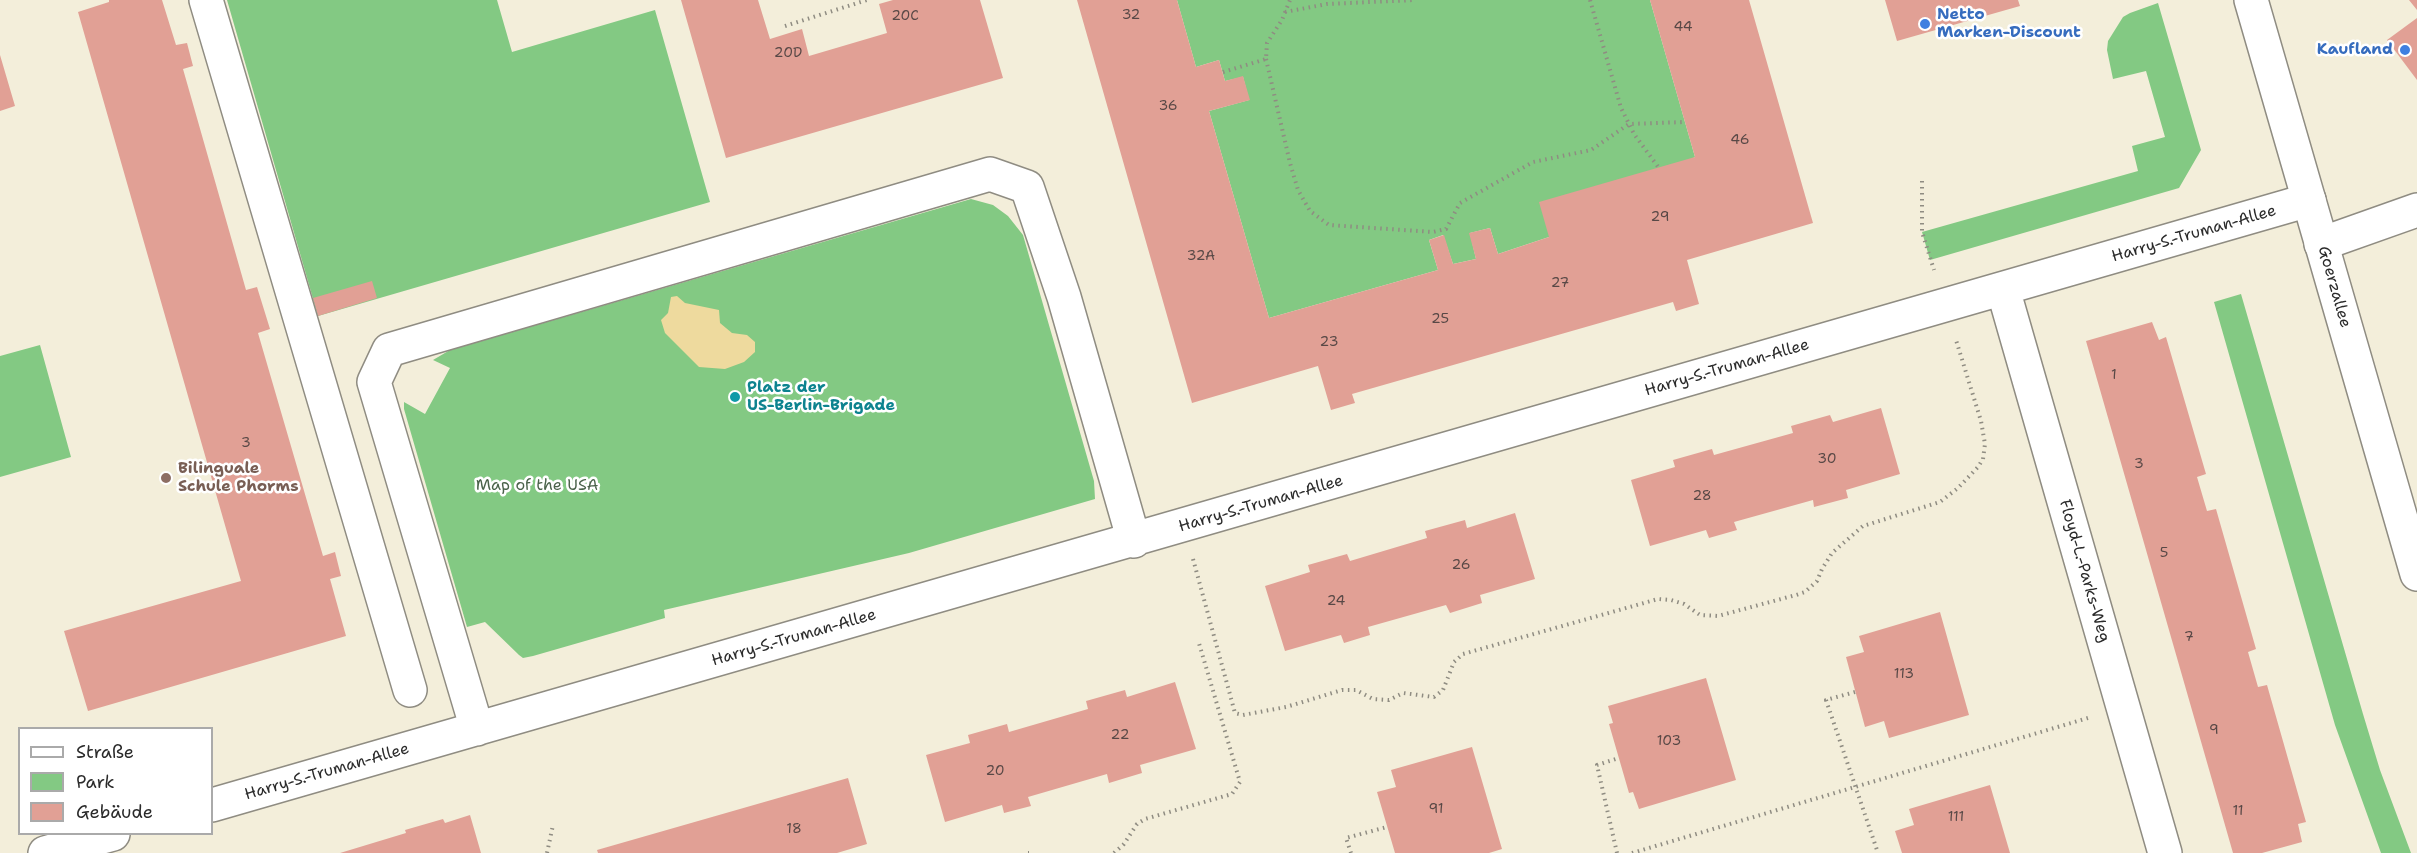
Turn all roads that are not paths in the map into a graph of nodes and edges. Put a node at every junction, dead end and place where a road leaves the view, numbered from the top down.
1 (206, 0) edge
2 (2251, 0) edge
3 (2309, 200) junction
4 (2417, 210) edge
5 (2321, 243) junction
6 (2003, 289) junction
7 (1134, 541) junction
8 (2417, 574) edge
9 (410, 690) dead end
10 (477, 729) junction
11 (213, 805) edge
12 (109, 835) edge
13 (45, 853) edge
14 (2165, 853) edge

1 - 9 street
2 - 3 street, Goerzallee
3 - 5 street, Goerzallee
3 - 6 street, Harry-S.-Truman-Allee
4 - 5 street
5 - 8 street, Goerzallee
6 - 7 street, Harry-S.-Truman-Allee
6 - 14 street, Floyd-L.-Parks-Weg
7 - 10 street, Harry-S.-Truman-Allee
7 - 10 street
10 - 11 street, Harry-S.-Truman-Allee
12 - 13 street

